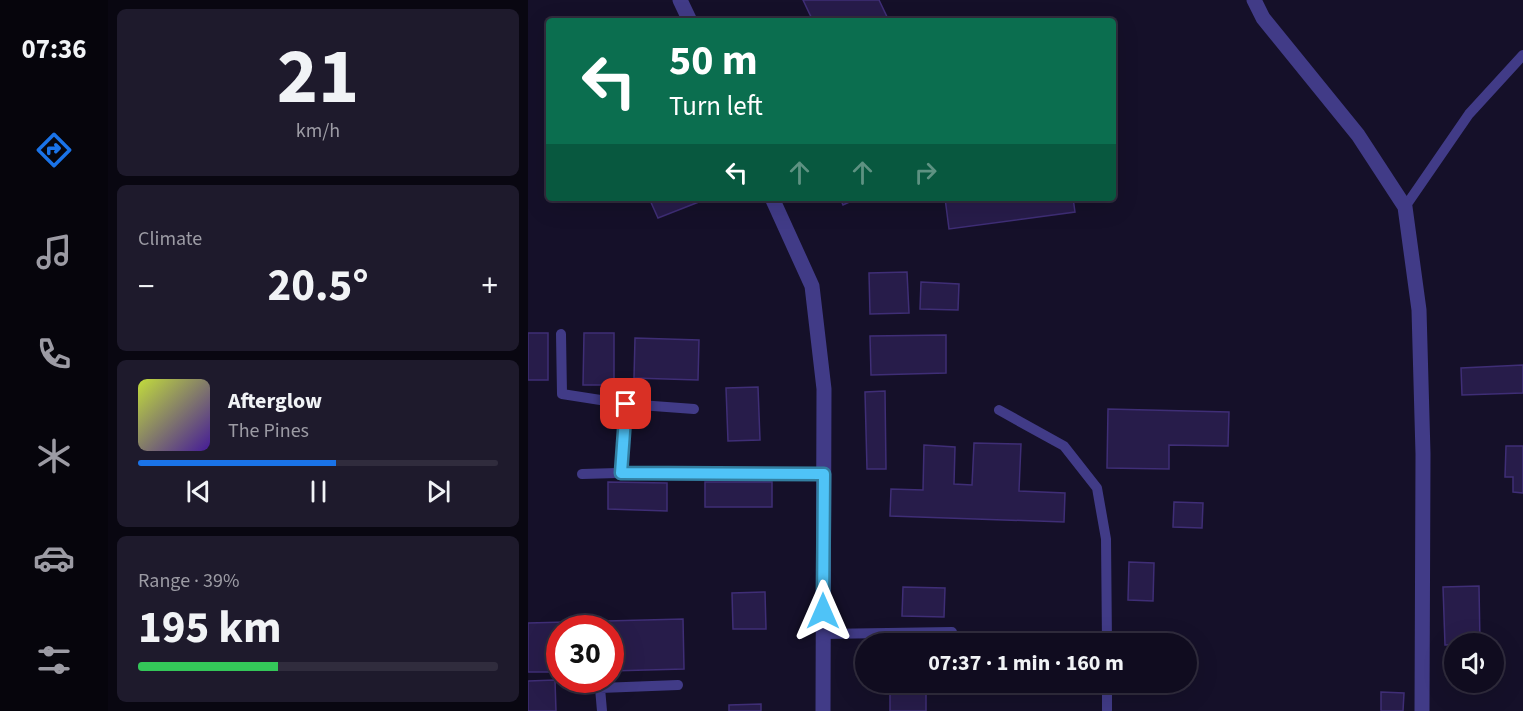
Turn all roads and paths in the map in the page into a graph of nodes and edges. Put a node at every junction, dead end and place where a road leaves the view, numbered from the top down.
1 (680, 0) edge
2 (1254, 0) edge
3 (689, 18) edge
4 (1523, 55) edge
5 (773, 201) edge
6 (1405, 207) junction
7 (561, 334) dead end
8 (626, 404) junction
9 (694, 409) dead end
10 (999, 410) dead end
11 (621, 473) junction
12 (582, 474) dead end
13 (824, 474) junction
14 (952, 632) dead end
15 (1107, 633) edge
16 (823, 634) junction
17 (678, 685) dead end
18 (1107, 693) edge
19 (602, 711) edge
20 (823, 711) edge
21 (1107, 711) edge
22 (1422, 711) edge

1 - 3 street
2 - 6 street
4 - 6 lane
5 - 13 street
6 - 22 street
7 - 8 lane
8 - 9 lane
8 - 11 lane
10 - 15 lane
11 - 12 lane
11 - 13 lane
13 - 16 street
14 - 16 lane
16 - 20 street
17 - 19 lane
18 - 21 lane

